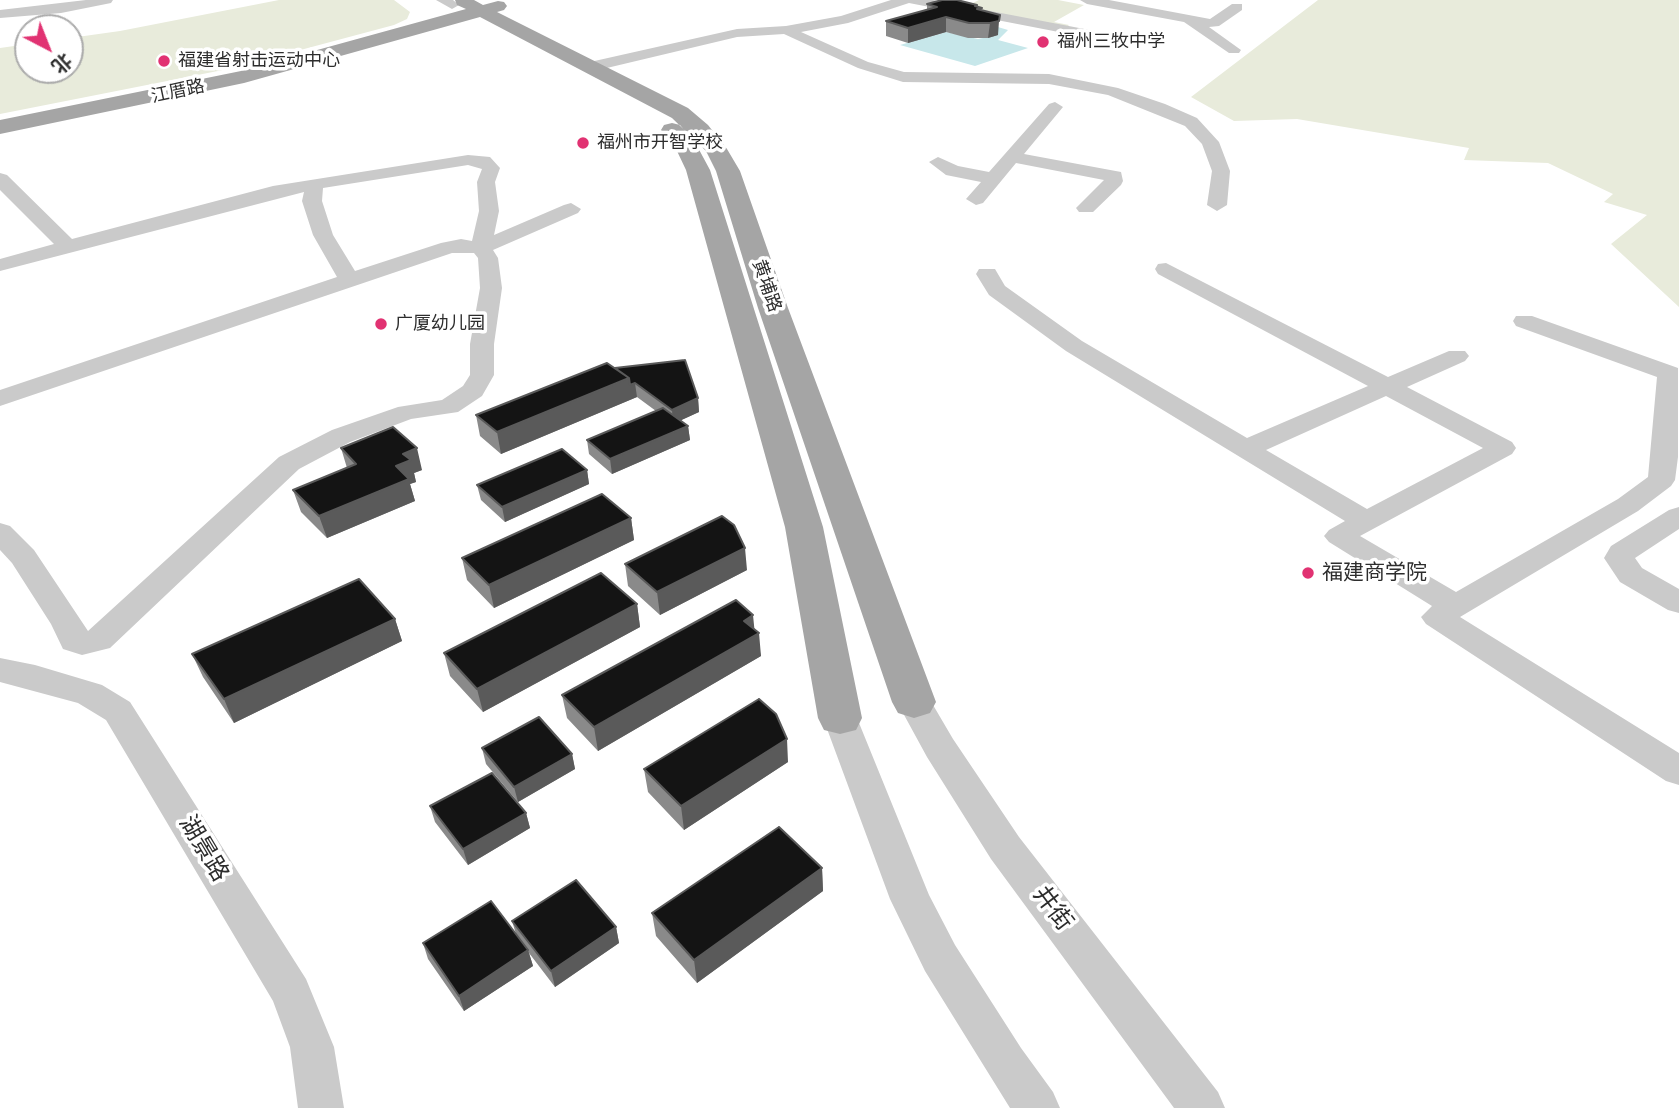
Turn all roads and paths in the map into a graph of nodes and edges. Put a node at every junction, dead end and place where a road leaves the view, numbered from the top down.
1 (106, 0) edge
2 (515, 0) edge
3 (905, 0) edge
4 (967, 0) edge
5 (1087, 0) edge
6 (466, 6) edge
7 (950, 7) junction
8 (1237, 7) dead end
9 (915, 8) edge
10 (0, 14) edge
11 (1185, 14) junction
12 (843, 20) junction
13 (879, 24) dead end
14 (786, 30) junction
15 (1100, 36) dead end
16 (1234, 50) dead end
17 (590, 67) junction
18 (1055, 107) dead end
19 (0, 121) edge
20 (0, 127) edge
21 (1011, 157) junction
22 (1030, 161) junction
23 (938, 162) dead end
24 (993, 177) junction
25 (0, 179) edge
26 (314, 184) junction
27 (976, 199) dead end
28 (1217, 205) dead end
29 (1086, 208) dead end
30 (571, 209) dead end
31 (67, 246) junction
32 (481, 248) junction
33 (0, 265) edge
34 (1166, 269) dead end
35 (987, 274) dead end
36 (349, 280) junction
37 (1524, 321) dead end
38 (1457, 356) dead end
39 (1387, 386) junction
40 (0, 398) edge
41 (1245, 449) junction
42 (1668, 488) edge
43 (1679, 516) edge
44 (1366, 521) junction
45 (0, 532) edge
46 (1679, 603) edge
47 (1455, 606) junction
48 (0, 670) edge
49 (914, 702) joint
50 (840, 718) joint
51 (1679, 771) edge
52 (321, 1108) edge
53 (1037, 1108) edge
54 (1202, 1108) edge

1 - 10 street
2 - 6 main road, 江厝路
3 - 12 street
4 - 7 street
5 - 11 street
6 - 17 main road, 黄埔路
6 - 19 main road, 江厝路
6 - 20 main road, 江厝路
6 - 50 main road, 黄埔路
7 - 9 street
7 - 15 street
8 - 11 street
11 - 16 street
12 - 13 street
12 - 14 street
14 - 17 street
14 - 28 street
17 - 49 main road, 黄埔路
18 - 21 street
21 - 22 street
21 - 24 street
22 - 24 street
22 - 29 street
23 - 24 street
24 - 27 street
25 - 31 street
26 - 31 street
26 - 32 street
26 - 36 street
30 - 32 street
31 - 33 street
32 - 36 street
32 - 45 street
34 - 39 street
35 - 41 street
36 - 40 street
37 - 42 street
38 - 39 street
39 - 41 street
39 - 44 street
41 - 44 street
42 - 47 street
43 - 46 street
44 - 47 street
47 - 51 street
48 - 52 street, 湖景路
49 - 54 street, 井街
50 - 53 street

